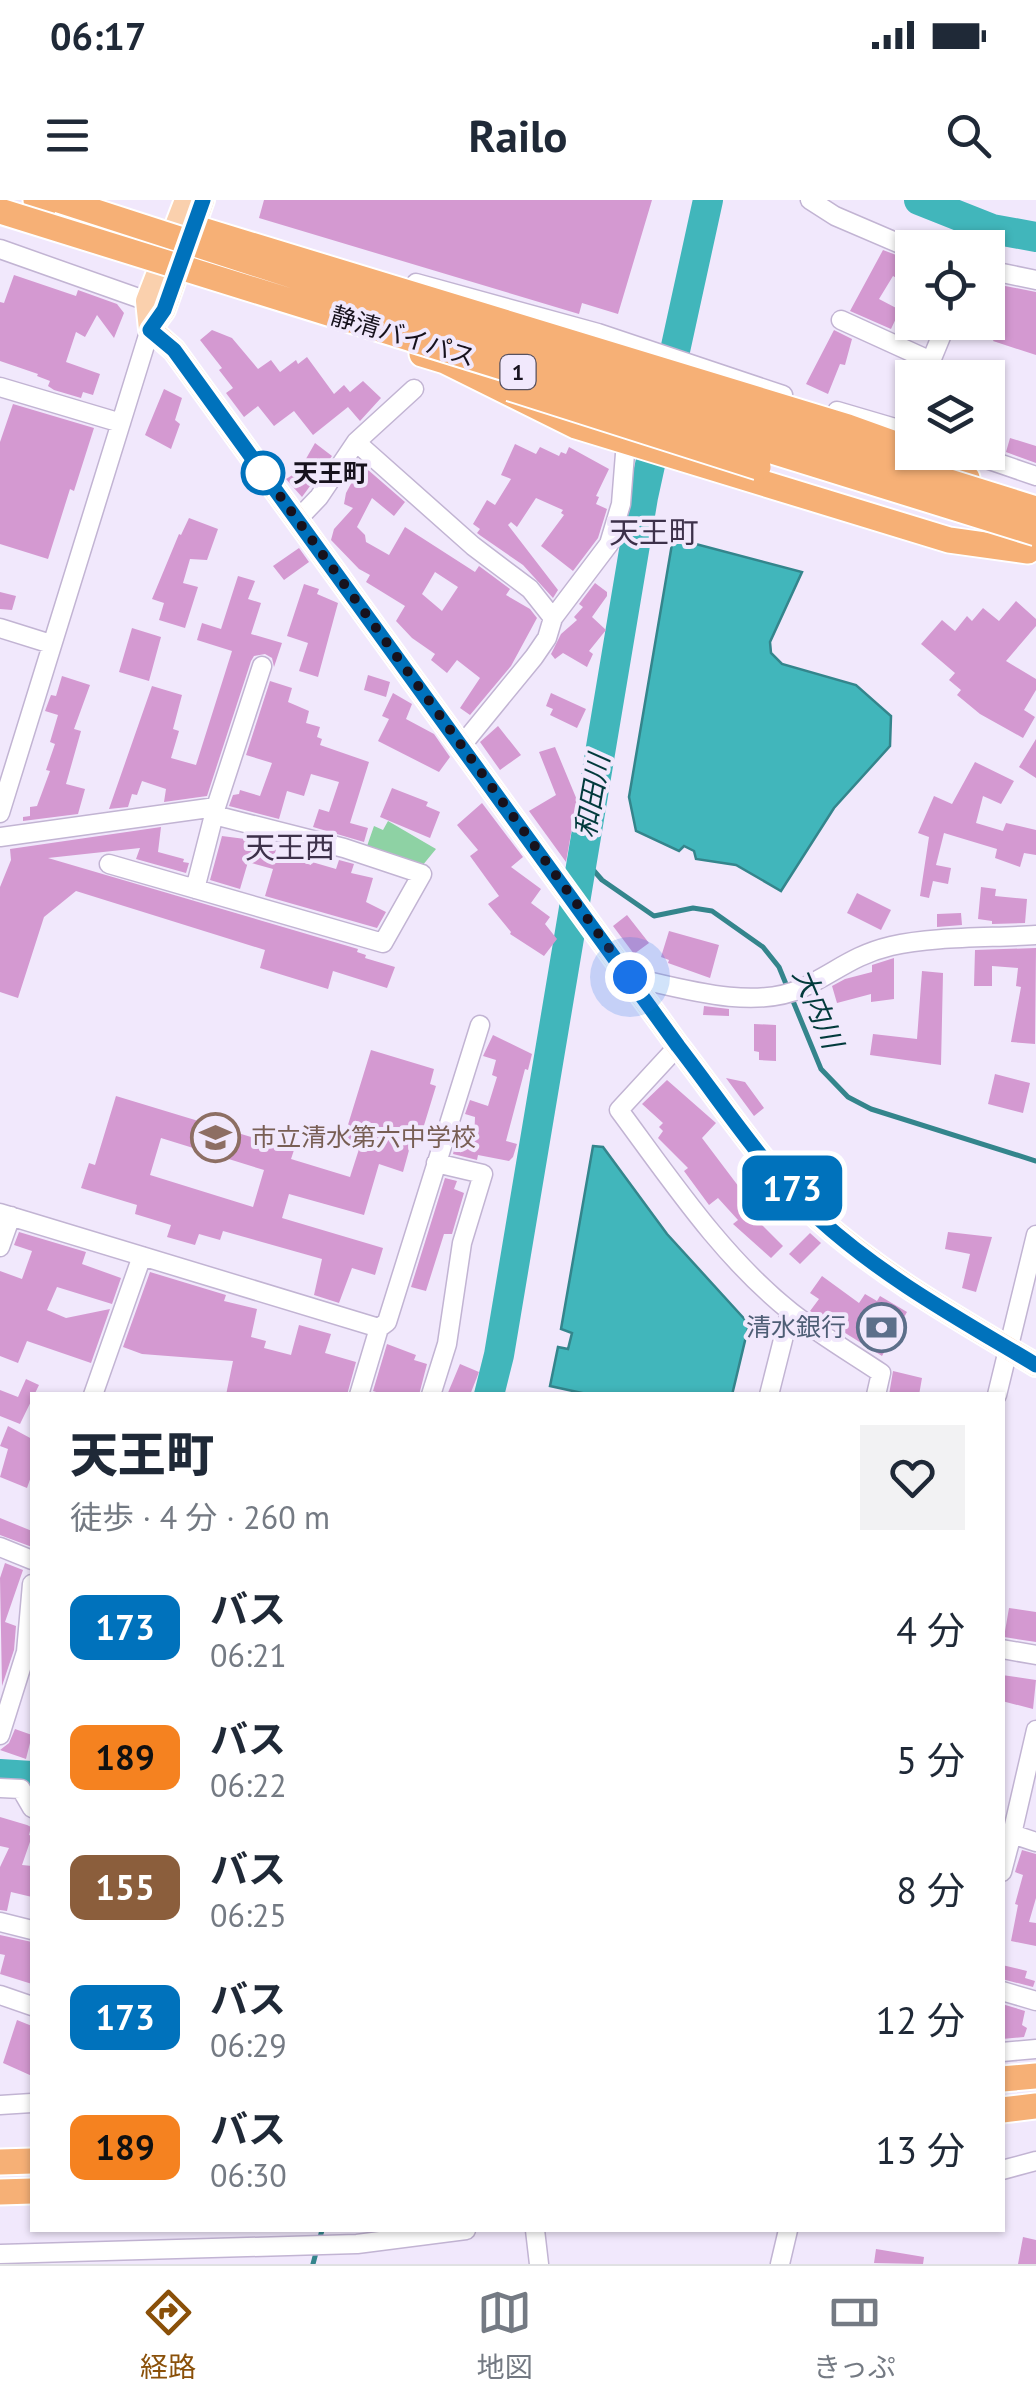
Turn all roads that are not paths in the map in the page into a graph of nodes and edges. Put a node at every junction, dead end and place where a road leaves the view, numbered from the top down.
1 (36, 200) edge
2 (59, 200) edge
3 (86, 200) edge
4 (186, 200) edge
5 (203, 200) edge
6 (810, 200) edge
7 (1, 215) edge
8 (895, 242) edge
9 (186, 246) junction
10 (0, 249) edge
11 (168, 271) junction
12 (1005, 274) edge
13 (1036, 280) edge
14 (147, 301) junction
15 (841, 320) dead end
16 (150, 330) junction
17 (911, 360) edge
18 (414, 389) dead end
19 (2, 393) edge
20 (121, 423) junction
21 (895, 436) edge
22 (895, 438) edge
23 (626, 441) junction
24 (356, 442) junction
25 (895, 446) edge
26 (973, 470) edge
27 (998, 470) edge
28 (1036, 476) edge
29 (1036, 497) edge
30 (1036, 509) edge
31 (297, 520) junction
32 (1034, 549) edge
33 (553, 618) junction
34 (0, 628) edge
35 (51, 644) junction
36 (262, 666) dead end
37 (462, 745) junction
38 (215, 811) junction
39 (0, 814) edge
40 (0, 837) edge
41 (109, 864) dead end
42 (195, 889) junction
43 (1036, 935) edge
44 (630, 977) junction
45 (480, 1025) dead end
46 (678, 1046) junction
47 (436, 1163) junction
48 (6, 1215) edge
49 (1036, 1236) edge
50 (0, 1247) edge
51 (142, 1256) junction
52 (790, 1312) junction
53 (379, 1328) junction
54 (1008, 1348) junction
55 (1036, 1365) edge
56 (94, 1392) edge
57 (360, 1392) edge
58 (432, 1392) edge
59 (770, 1392) edge
60 (877, 1392) edge
61 (998, 1392) edge
62 (0, 1547) edge
63 (30, 1559) edge
64 (30, 1607) edge
65 (1005, 1650) edge
66 (1036, 1655) edge
67 (23, 1699) edge
68 (1036, 1730) edge
69 (0, 1735) edge
70 (0, 1788) edge
71 (30, 1805) edge
72 (1012, 1834) junction
73 (1036, 1842) edge
74 (1005, 1861) edge
75 (0, 1922) edge
76 (30, 1930) edge
77 (1005, 1992) edge
78 (0, 1996) edge
79 (1036, 2001) edge
80 (30, 2005) edge
81 (1036, 2049) edge
82 (1005, 2052) edge
83 (1036, 2076) edge
84 (1005, 2080) edge
85 (30, 2103) edge
86 (0, 2105) edge
87 (1036, 2106) edge
88 (1005, 2110) edge
89 (30, 2161) edge
90 (1036, 2161) edge
91 (0, 2162) edge
92 (1005, 2169) edge
93 (30, 2191) edge
94 (0, 2192) edge
95 (450, 2232) edge
96 (535, 2232) edge
97 (788, 2232) edge
98 (357, 2244) junction
99 (0, 2254) edge
100 (355, 2264) edge
101 (539, 2264) edge
102 (780, 2264) edge

1 - 9 highway
2 - 30 highway, 静清バイパス / 1, bridge
3 - 22 highway, bridge
4 - 9 main road
5 - 9 main road
6 - 8 street
7 - 11 highway
7 - 32 highway, 静清バイパス / 1, bridge
7 - 32 highway, bridge
9 - 11 main road
9 - 21 street
9 - 25 highway
10 - 14 street
11 - 14 main road
11 - 16 main road
11 - 23 highway
12 - 13 street
14 - 16 main road
15 - 17 street
16 - 20 street
16 - 31 main road
18 - 24 street
19 - 20 street
20 - 35 street
23 - 32 highway
23 - 33 street
24 - 31 street
24 - 33 street
26 - 29 highway
27 - 28 street
31 - 37 main road
33 - 37 street
34 - 35 street
35 - 39 street
36 - 38 street
37 - 44 main road
38 - 40 street
38 - 42 street
38 - 42 street
41 - 42 street
43 - 44 street
44 - 46 main road
45 - 47 street
46 - 52 street
46 - 54 main road
47 - 53 street
47 - 58 street
48 - 50 street
48 - 51 street
49 - 54 street
51 - 53 street
51 - 56 street
52 - 59 street
52 - 60 street
53 - 57 street
54 - 55 main road
54 - 61 street
62 - 63 street
64 - 67 street
65 - 66 street
67 - 69 street
68 - 72 street
70 - 71 street
72 - 73 street
72 - 74 street
75 - 76 street
77 - 79 street
78 - 80 street
81 - 82 street
83 - 84 highway
85 - 86 street
87 - 88 highway
89 - 91 highway
90 - 92 street
93 - 94 highway
95 - 98 street
96 - 101 street
97 - 102 street
98 - 99 street
98 - 100 street

